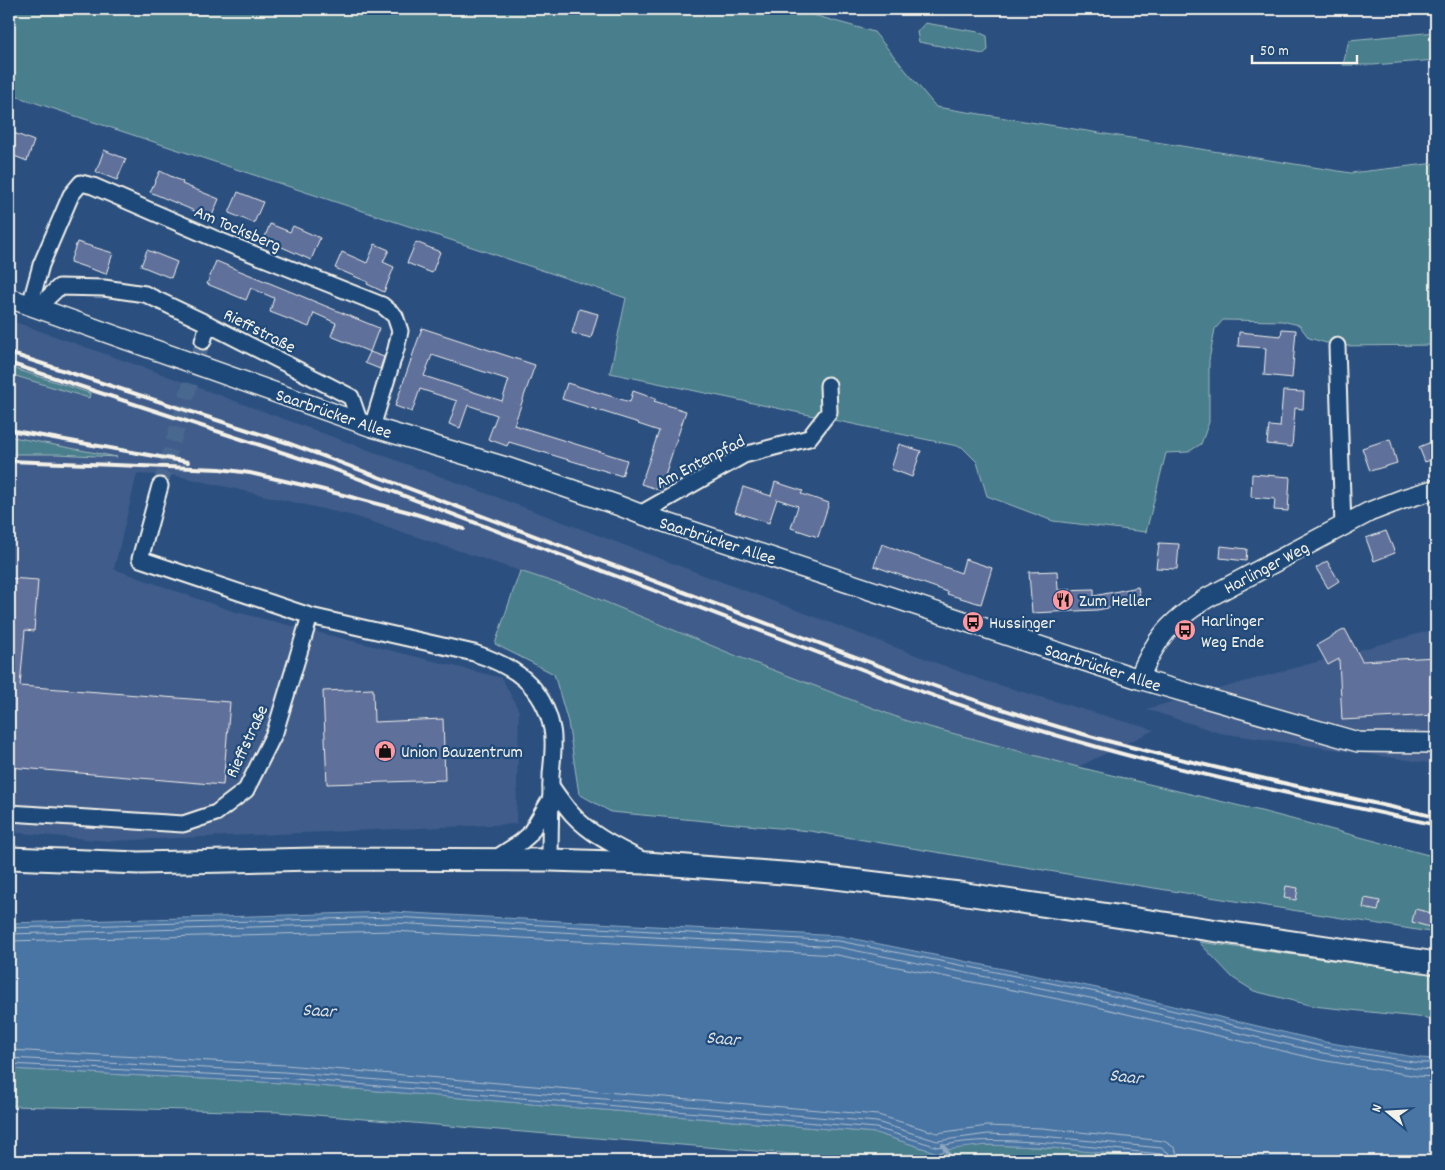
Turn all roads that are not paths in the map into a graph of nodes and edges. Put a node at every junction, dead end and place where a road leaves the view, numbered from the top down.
1 (9, 298) edge
2 (34, 306) junction
3 (208, 324) junction
4 (203, 340) tunnel mouth
5 (1337, 346) dead end
6 (828, 384) dead end
7 (366, 425) junction
8 (160, 486) tunnel mouth
9 (1436, 488) edge
10 (640, 514) junction
11 (1342, 527) junction
12 (310, 616) junction
13 (1139, 680) junction
14 (1436, 743) edge
15 (551, 792) junction
16 (9, 812) edge
17 (9, 858) edge
18 (493, 860) junction
19 (550, 860) junction
20 (646, 863) junction
21 (1436, 963) edge

1 - 2 street, Saarbrücker Allee
2 - 3 street, Rieffstraße
2 - 7 street, Saarbrücker Allee
2 - 7 street, Am Tocksberg
3 - 4 street, Rieffstraße
3 - 7 street, Rieffstraße
5 - 11 street
6 - 10 street, Am Entenpfad
7 - 10 street, Saarbrücker Allee
8 - 12 street
9 - 11 street, Harlinger Weg
10 - 13 street, Saarbrücker Allee
11 - 13 street, Harlinger Weg
12 - 15 street
12 - 16 street, Rieffstraße
13 - 14 street, Saarbrücker Allee
15 - 18 street
15 - 19 street
15 - 20 street
17 - 18 main road
18 - 19 main road
19 - 20 main road
20 - 21 main road

